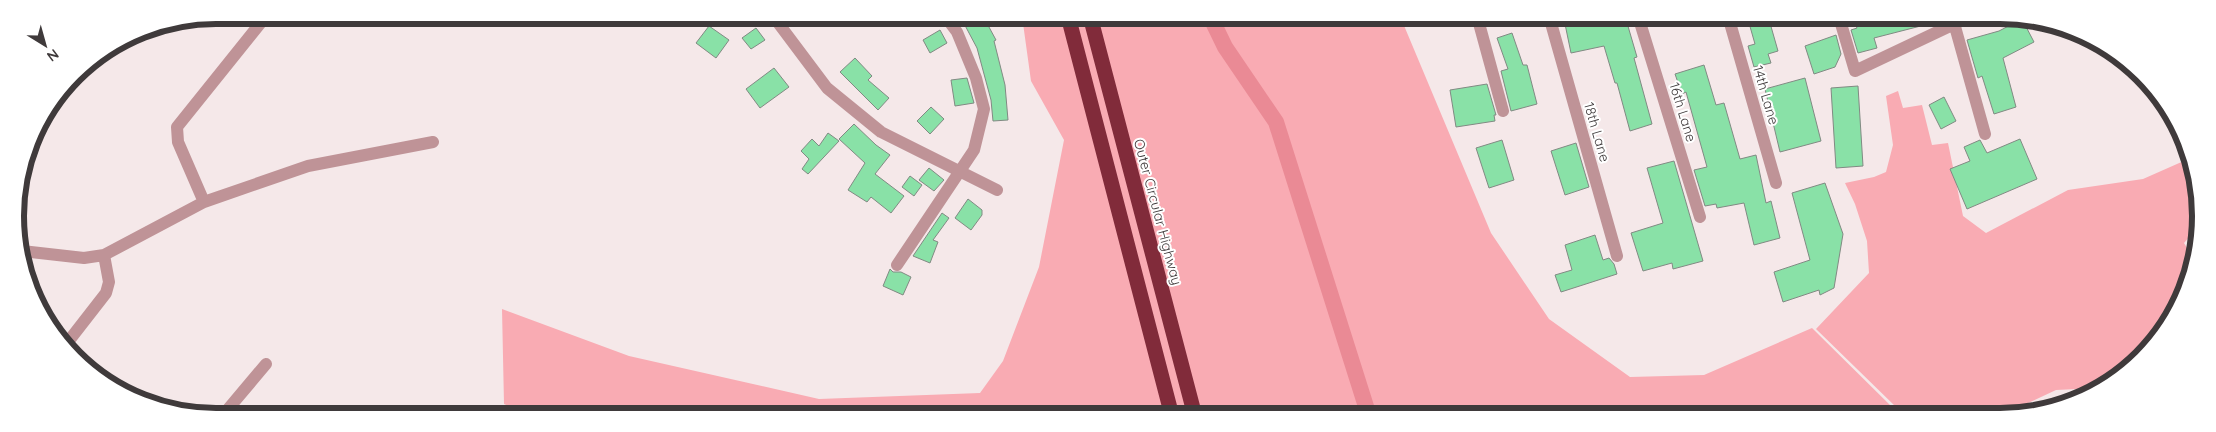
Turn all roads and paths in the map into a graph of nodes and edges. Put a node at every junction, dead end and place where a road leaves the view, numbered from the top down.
1 (260, 24) edge
2 (779, 24) edge
3 (951, 24) edge
4 (1070, 24) edge
5 (1092, 24) edge
6 (1479, 24) edge
7 (1551, 24) edge
8 (1640, 24) edge
9 (1730, 24) edge
10 (1841, 24) edge
11 (1946, 24) edge
12 (1953, 24) edge
13 (1503, 111) dead end
14 (1985, 134) dead end
15 (433, 142) dead end
16 (957, 172) junction
17 (1776, 183) dead end
18 (997, 190) dead end
19 (204, 202) junction
20 (1700, 217) dead end
21 (27, 252) edge
22 (104, 255) junction
23 (1617, 256) dead end
24 (897, 264) dead end
25 (69, 341) edge
26 (266, 364) dead end
27 (229, 408) edge
28 (1170, 408) edge
29 (1193, 408) edge

1 - 19 street
2 - 16 street
3 - 16 street
4 - 28 highway
5 - 29 highway, Outer Circular Highway
6 - 13 street
7 - 23 street, 18th Lane
8 - 20 street, 16th Lane
9 - 17 street, 14th Lane
10 - 11 street
12 - 14 street
15 - 19 street
16 - 18 street
16 - 24 street
19 - 22 street
21 - 22 street
22 - 25 street
26 - 27 street

